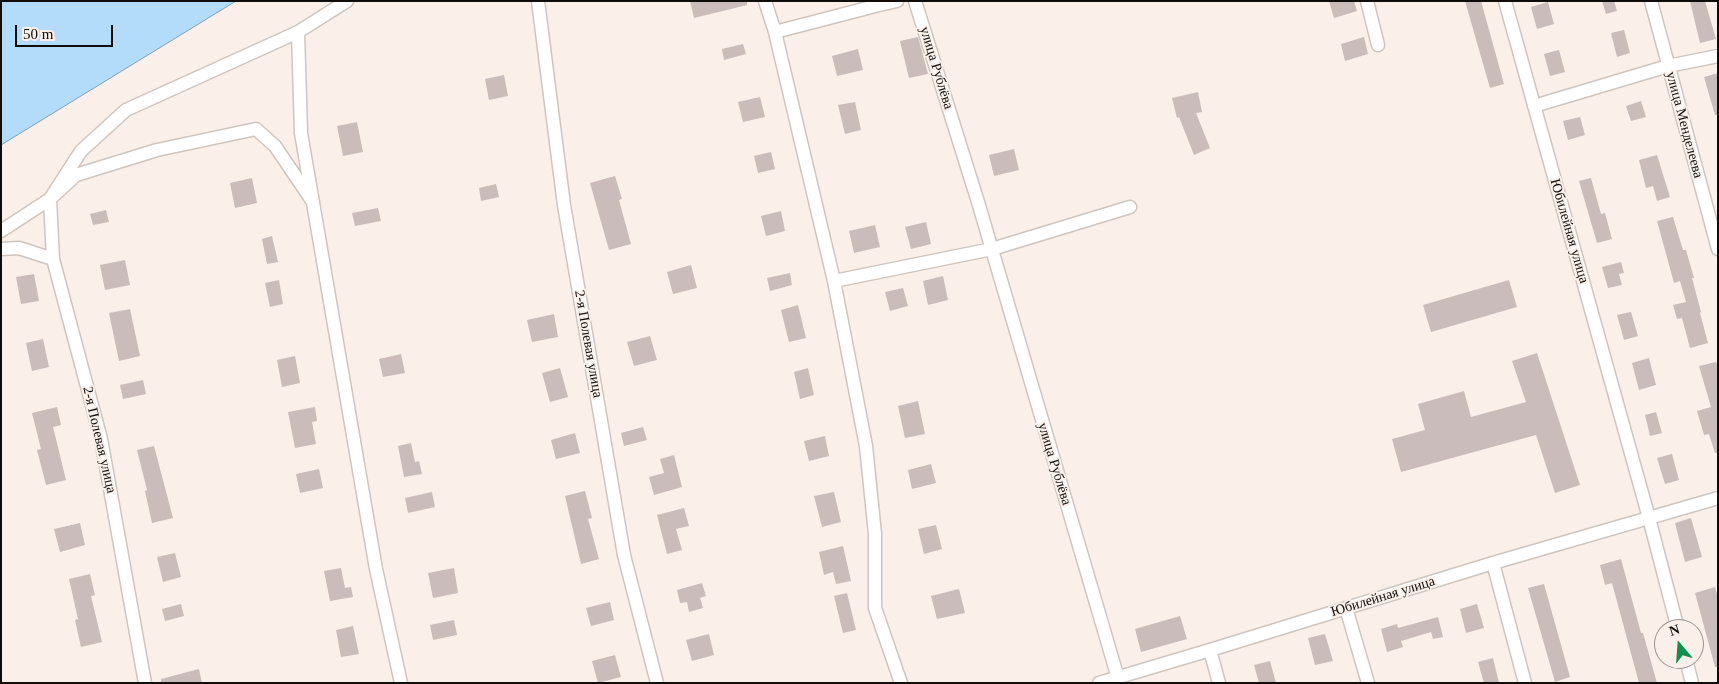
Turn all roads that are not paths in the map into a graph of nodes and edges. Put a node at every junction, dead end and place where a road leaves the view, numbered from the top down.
1 (347, 1) edge
2 (538, 1) edge
3 (765, 1) edge
4 (897, 1) edge
5 (915, 1) edge
6 (1367, 1) edge
7 (1505, 1) edge
8 (1651, 1) edge
9 (298, 32) junction
10 (775, 32) junction
11 (1378, 45) dead end
12 (1718, 56) edge
13 (1668, 66) junction
14 (1534, 106) junction
15 (50, 199) junction
16 (313, 202) junction
17 (1130, 207) dead end
18 (1, 230) edge
19 (1, 249) edge
20 (992, 249) junction
21 (1718, 249) edge
22 (53, 259) junction
23 (834, 280) junction
24 (1718, 498) edge
25 (1649, 518) junction
26 (1493, 563) junction
27 (1346, 608) junction
28 (1675, 619) edge
29 (1210, 650) junction
30 (1688, 669) edge
31 (1118, 678) junction
32 (145, 683) edge
33 (401, 683) edge
34 (657, 683) edge
35 (901, 683) edge
36 (1099, 683) edge
37 (1219, 683) edge
38 (1368, 683) edge
39 (1525, 683) edge
40 (1692, 683) edge

1 - 9 street
2 - 34 street, 2-я Полевая улица
3 - 10 street
4 - 10 street
5 - 20 street, улица Рублёва
6 - 11 street
7 - 14 street, Юбилейная улица
8 - 13 street, улица Менделеева
9 - 15 street
9 - 16 street
10 - 23 street
12 - 13 street
13 - 14 street
13 - 21 street, улица Менделеева
14 - 25 street, Юбилейная улица
15 - 16 street
15 - 18 street
15 - 22 street, 2-я Полевая улица
16 - 33 street
17 - 20 street
19 - 22 street
20 - 23 street
20 - 31 street, улица Рублёва
22 - 32 street, 2-я Полевая улица
23 - 35 street
24 - 25 street
25 - 26 street, Юбилейная улица
25 - 28 street, Юбилейная улица
26 - 27 street, Юбилейная улица
26 - 39 street
27 - 29 street, Юбилейная улица
27 - 38 street
29 - 31 street, Юбилейная улица
29 - 37 street
30 - 40 street
31 - 36 street

